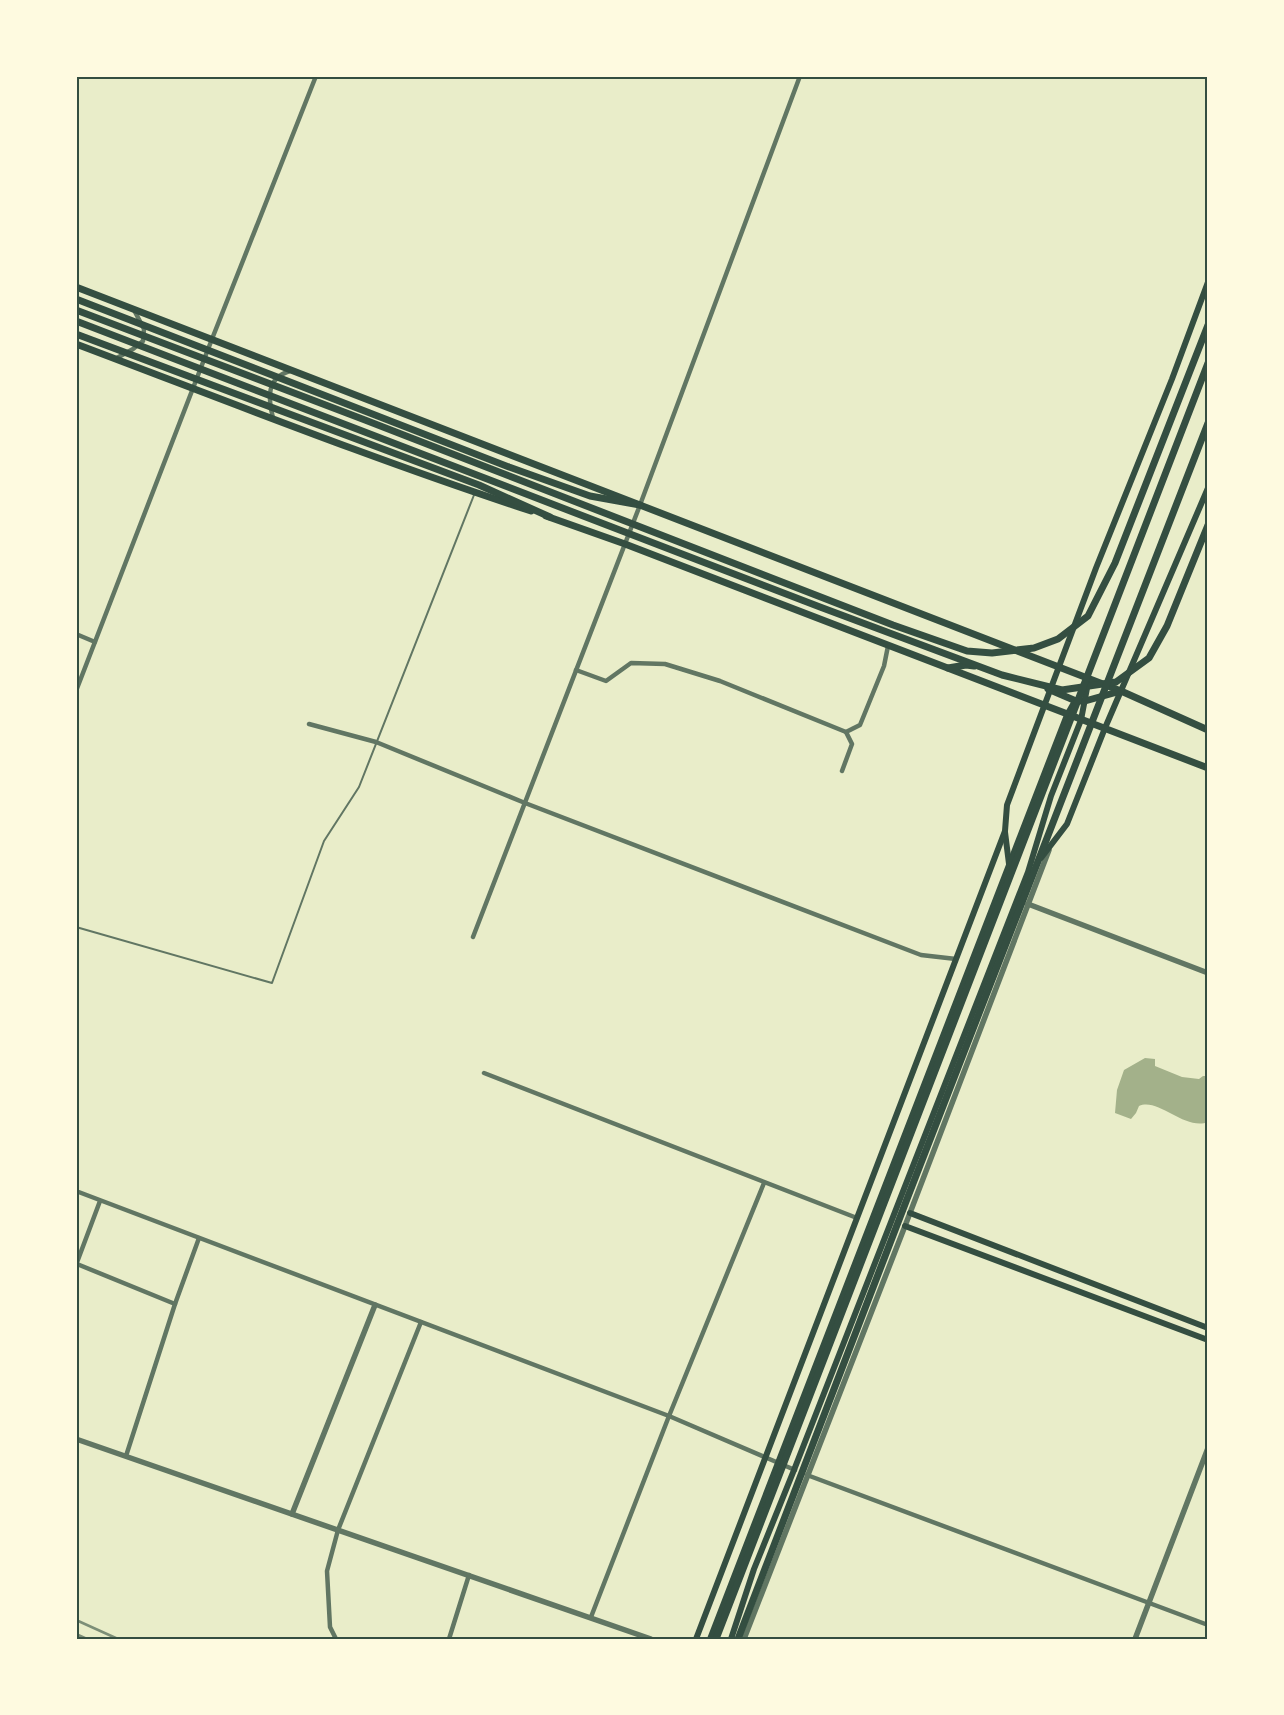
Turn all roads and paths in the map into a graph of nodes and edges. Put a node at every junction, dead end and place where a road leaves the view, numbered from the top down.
1 (316, 76) edge
2 (800, 76) edge
3 (1208, 282) edge
4 (76, 287) edge
5 (76, 299) edge
6 (134, 309) junction
7 (76, 310) edge
8 (76, 321) edge
9 (1208, 325) edge
10 (76, 334) edge
11 (212, 339) junction
12 (76, 344) edge
13 (115, 359) junction
14 (1208, 363) edge
15 (294, 370) junction
16 (193, 388) junction
17 (272, 418) junction
18 (1208, 423) edge
19 (1208, 488) edge
20 (475, 493) junction
21 (1205, 503) edge
22 (640, 506) junction
23 (550, 517) junction
24 (1208, 525) edge
25 (625, 544) junction
26 (76, 634) edge
27 (96, 642) junction
28 (888, 646) joint
29 (948, 668) junction
30 (1059, 668) junction
31 (994, 669) junction
32 (576, 670) junction
33 (1089, 679) junction
34 (1050, 690) junction
35 (76, 691) edge
36 (1121, 691) junction
37 (1076, 701) junction
38 (1085, 701) junction
39 (1044, 706) junction
40 (1067, 714) junction
41 (1081, 720) junction
42 (309, 724) dead end
43 (1105, 728) junction
44 (1208, 730) edge
45 (846, 732) junction
46 (376, 742) junction
47 (1208, 768) edge
48 (842, 772) dead end
49 (1038, 791) junction
50 (1052, 796) junction
51 (525, 804) junction
52 (1005, 831) junction
53 (1050, 847) junction
54 (1009, 866) junction
55 (1028, 872) junction
56 (1028, 904) junction
57 (76, 927) edge
58 (473, 937) dead end
59 (956, 959) junction
60 (1208, 973) edge
61 (484, 1073) dead end
62 (764, 1183) junction
63 (76, 1191) edge
64 (100, 1201) junction
65 (910, 1213) junction
66 (857, 1218) junction
67 (905, 1226) junction
68 (199, 1238) junction
69 (77, 1265) edge
70 (175, 1304) junction
71 (375, 1305) junction
72 (422, 1322) junction
73 (1208, 1328) edge
74 (1208, 1340) edge
75 (669, 1416) junction
76 (76, 1439) edge
77 (1208, 1448) edge
78 (126, 1456) junction
79 (765, 1457) junction
80 (778, 1464) junction
81 (794, 1470) junction
82 (808, 1475) junction
83 (292, 1514) junction
84 (338, 1530) junction
85 (469, 1575) junction
86 (1148, 1603) junction
87 (591, 1618) junction
88 (1208, 1625) edge
89 (336, 1639) edge
90 (449, 1639) edge
91 (651, 1639) edge
92 (696, 1639) edge
93 (710, 1639) edge
94 (716, 1639) edge
95 (731, 1639) edge
96 (738, 1639) edge
97 (744, 1639) edge
98 (1135, 1639) edge

1 - 11 street
2 - 22 street
3 - 30 main road
4 - 6 main road
5 - 22 main road
6 - 11 main road
6 - 13 street
7 - 9 main road
8 - 24 main road
10 - 23 main road
11 - 15 main road
11 - 16 street
12 - 13 main road
13 - 16 main road
14 - 94 main road
15 - 17 street
15 - 22 main road
16 - 17 main road
16 - 27 street
17 - 20 main road
18 - 96 main road
19 - 21 main road
20 - 23 main road
20 - 46 lane
21 - 36 main road
22 - 25 street
22 - 30 main road
23 - 25 main road
25 - 29 main road
25 - 32 street
26 - 27 street
27 - 35 street
28 - 31 main road
28 - 45 street
29 - 31 main road
29 - 39 main road
30 - 33 main road
30 - 34 main road
31 - 34 main road
32 - 45 street
32 - 51 street
33 - 36 main road
33 - 37 main road
33 - 38 main road
34 - 37 main road
34 - 39 main road
36 - 38 main road
36 - 43 main road
36 - 44 main road
37 - 38 main road
37 - 40 main road
38 - 41 main road
39 - 40 main road
39 - 52 main road
40 - 41 main road
40 - 49 main road
41 - 43 main road
41 - 50 main road
42 - 46 street
43 - 47 main road
43 - 53 main road
45 - 48 street
46 - 51 street
46 - 57 lane
49 - 50 main road
49 - 54 main road
50 - 55 main road
51 - 58 street
51 - 59 street
52 - 54 main road
52 - 59 main road
53 - 55 main road
53 - 56 street
54 - 80 main road
55 - 81 main road
56 - 60 street
56 - 65 street
59 - 66 main road
61 - 62 street
62 - 66 street
62 - 75 street
63 - 64 street
64 - 68 street
64 - 69 street
65 - 67 street
65 - 73 main road
66 - 79 main road
67 - 74 main road
67 - 82 street
68 - 70 street
68 - 71 street
69 - 70 street
70 - 78 street
71 - 72 street
71 - 83 street
72 - 75 street
72 - 84 street
75 - 79 street
75 - 87 street
76 - 78 street
77 - 86 street
78 - 83 street
79 - 80 street
79 - 92 main road
80 - 81 street
80 - 93 main road
81 - 82 street
81 - 95 main road
82 - 86 street
82 - 97 street
83 - 84 street
84 - 85 street
84 - 89 street
85 - 87 street
85 - 90 street
86 - 88 street
86 - 98 street
87 - 91 street

